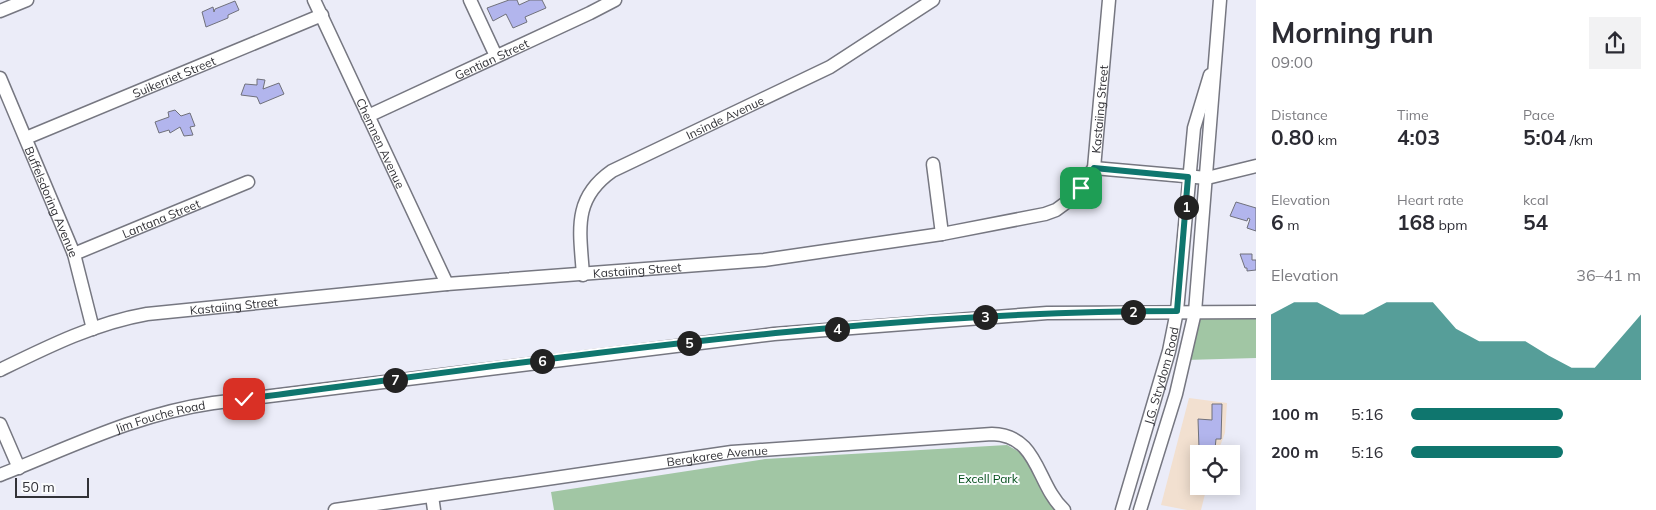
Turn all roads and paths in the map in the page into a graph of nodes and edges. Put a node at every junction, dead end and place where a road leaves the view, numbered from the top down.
1 (27, 0) edge
2 (314, 0) edge
3 (470, 0) edge
4 (614, 0) edge
5 (933, 0) edge
6 (1109, 0) edge
7 (1220, 0) edge
8 (0, 11) edge
9 (322, 15) junction
10 (496, 56) junction
11 (1215, 60) junction
12 (0, 79) edge
13 (368, 116) junction
14 (26, 138) junction
15 (933, 164) dead end
16 (1256, 166) edge
17 (1094, 168) junction
18 (1188, 177) junction
19 (1207, 178) junction
20 (248, 182) dead end
21 (942, 234) junction
22 (74, 254) junction
23 (583, 275) junction
24 (447, 284) junction
25 (1177, 311) junction
26 (1195, 312) junction
27 (1256, 312) edge
28 (93, 329) junction
29 (0, 370) edge
30 (0, 424) edge
31 (19, 468) junction
32 (0, 475) edge
33 (432, 496) junction
34 (336, 510) edge
35 (434, 510) edge
36 (1064, 510) edge
37 (1122, 510) edge
38 (1140, 510) edge

1 - 8 street
2 - 9 street, Chemnen Avenue
3 - 10 street
4 - 10 street, Gentian Street
5 - 23 street, Insinde Avenue
6 - 17 street, Kastaiing Street
7 - 11 street, J.G. Strydom Road
9 - 13 street, Chemnen Avenue
9 - 14 street, Suikerriet Street
10 - 13 street, Gentian Street
11 - 18 street, J.G. Strydom Road
11 - 19 street, J.G. Strydom Road
12 - 14 street, Buffelsdoring Avenue
13 - 24 street, Chemnen Avenue
14 - 22 street, Buffelsdoring Avenue
15 - 21 street
16 - 19 street
17 - 18 street
17 - 21 street, Kastaiing Street
18 - 19 street
18 - 25 street, J.G. Strydom Road
19 - 26 street, J.G. Strydom Road
20 - 22 street, Lantana Street
21 - 23 street, Kastaiing Street
22 - 28 street, Buffelsdoring Avenue
23 - 24 street, Kastaiing Street
24 - 28 street, Kastaiing Street
25 - 26 street, Jim Fouche Road
25 - 31 street, Jim Fouche Road
25 - 37 street, J.G. Strydom Road
26 - 27 street, Jim Fouche Road
26 - 38 street, J.G. Strydom Road
28 - 29 street, Kastaiing Street
30 - 31 street
31 - 32 street, Jim Fouche Road
33 - 34 street, Bergkaree Avenue
33 - 35 street
33 - 36 street, Bergkaree Avenue

